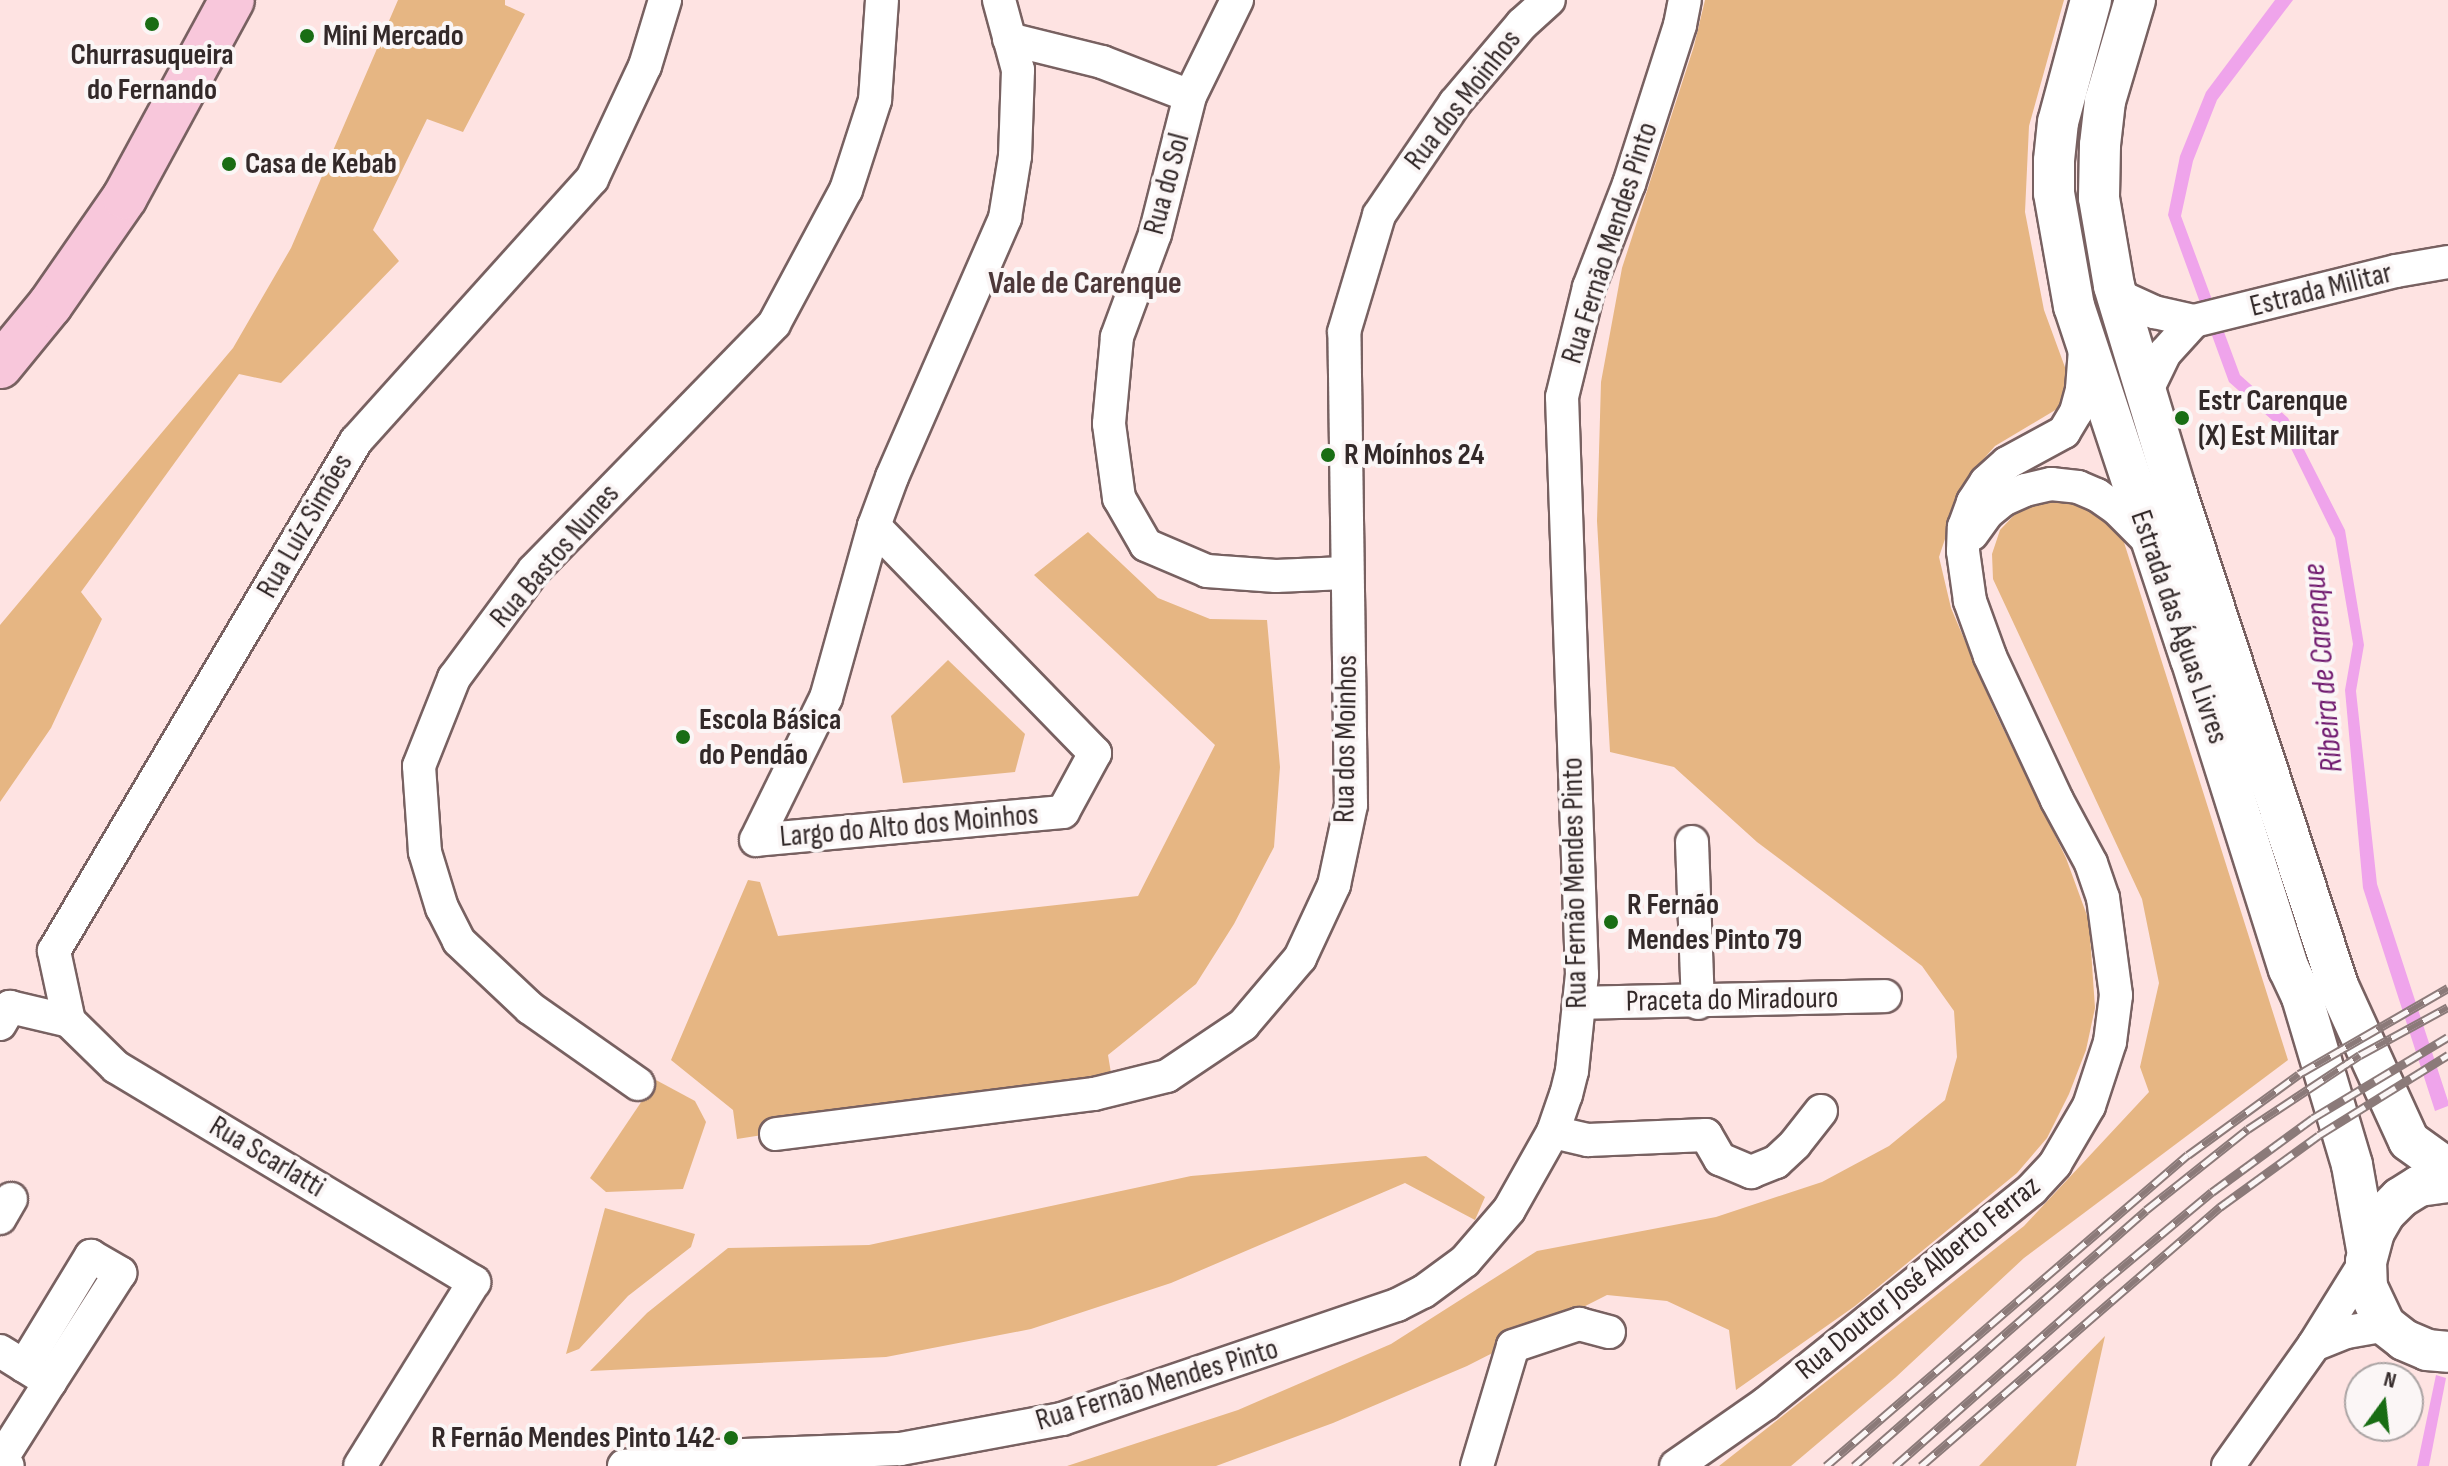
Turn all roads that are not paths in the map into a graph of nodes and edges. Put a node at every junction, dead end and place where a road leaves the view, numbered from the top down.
1 (232, 0) edge
2 (665, 0) edge
3 (882, 0) edge
4 (999, 0) edge
5 (1237, 0) edge
6 (1549, 0) edge
7 (1685, 0) edge
8 (2091, 0) edge
9 (2135, 0) edge
10 (1009, 39) junction
11 (1190, 96) junction
12 (2448, 262) edge
13 (2117, 295) junction
14 (2194, 321) junction
15 (2085, 344) junction
16 (0, 366) edge
17 (2147, 390) junction
18 (874, 526) junction
19 (2151, 543) junction
20 (1963, 551) junction
21 (1345, 573) junction
22 (1692, 842) dead end
23 (1885, 996) dead end
24 (1579, 1003) junction
25 (1698, 1003) junction
26 (69, 1021) junction
27 (0, 1024) edge
28 (638, 1084) dead end
29 (1821, 1111) dead end
30 (1553, 1132) junction
31 (776, 1134) dead end
32 (2448, 1169) edge
33 (2448, 1182) edge
34 (2366, 1255) junction
35 (2385, 1325) junction
36 (1609, 1332) dead end
37 (2314, 1345) junction
38 (2448, 1352) edge
39 (25, 1366) edge
40 (8, 1466) edge
41 (360, 1466) edge
42 (624, 1466) edge
43 (1477, 1466) edge
44 (1676, 1466) edge
45 (2228, 1466) edge

1 - 16 main road
2 - 26 street, Rua Luiz Simões
3 - 28 street, Rua Bastos Nunes
4 - 10 street
5 - 11 street, Rua do Sol
6 - 21 street, Rua dos Moinhos
7 - 24 street, Rua Fernão Mendes Pinto
8 - 15 street, Estrada das Águas Livres
9 - 13 street, Estrada das Águas Livres
10 - 11 street
10 - 18 street
11 - 21 street, Rua do Sol
12 - 14 street, Estrada Militar
13 - 14 street, Estrada Militar
13 - 17 street, Estrada das Águas Livres
14 - 17 street
15 - 19 street, Estrada das Águas Livres
15 - 20 street, Rua Doutor José Alberto Ferraz
17 - 32 street, Estrada das Águas Livres
18 - 18 street, Largo do Alto dos Moinhos
19 - 20 street
19 - 34 street, Estrada das Águas Livres
20 - 44 street, Rua Doutor José Alberto Ferraz
21 - 31 street, Rua dos Moinhos
22 - 25 street
23 - 25 street, Praceta do Miradouro
24 - 25 street, Praceta do Miradouro
24 - 30 street, Rua Fernão Mendes Pinto
26 - 27 street
26 - 41 street, Rua Scarlatti
29 - 30 street
30 - 42 street, Rua Fernão Mendes Pinto
33 - 34 street
34 - 35 street, Estrada das Águas Livres
34 - 37 street
35 - 37 street
35 - 38 street
36 - 43 street
37 - 45 street
39 - 40 street

